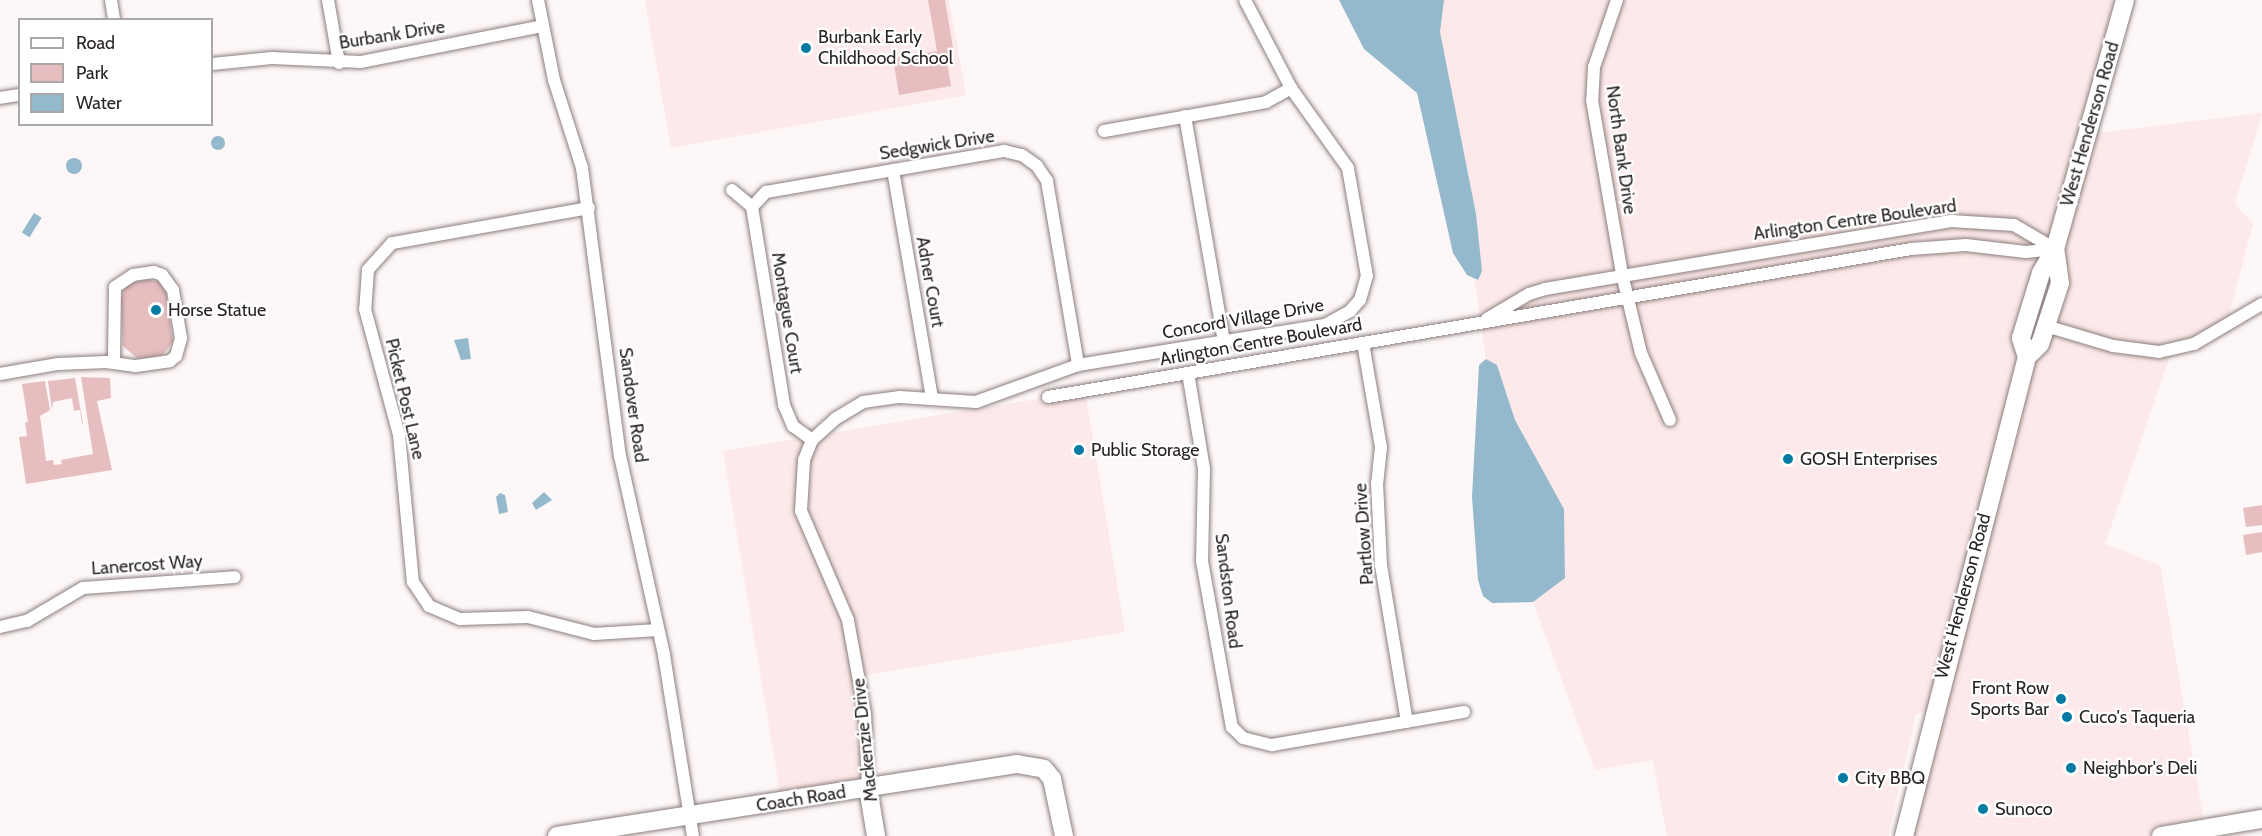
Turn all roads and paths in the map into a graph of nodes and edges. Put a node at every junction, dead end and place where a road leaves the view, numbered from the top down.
1 (111, 0) edge
2 (328, 0) edge
3 (538, 0) edge
4 (1245, 0) edge
5 (1617, 0) edge
6 (2125, 0) edge
7 (114, 18) edge
8 (542, 26) junction
9 (339, 63) junction
10 (213, 64) edge
11 (1291, 88) junction
12 (18, 95) edge
13 (0, 98) edge
14 (1185, 116) junction
15 (1104, 131) dead end
16 (893, 170) junction
17 (732, 190) dead end
18 (752, 207) junction
19 (589, 208) junction
20 (2055, 249) junction
21 (1622, 274) junction
22 (1628, 298) junction
23 (2262, 304) edge
24 (1480, 323) junction
25 (2046, 326) junction
26 (1224, 341) junction
27 (1363, 343) junction
28 (2027, 357) junction
29 (114, 363) junction
30 (1078, 365) junction
31 (1188, 373) junction
32 (0, 374) edge
33 (1048, 397) dead end
34 (932, 399) junction
35 (1670, 420) dead end
36 (812, 440) junction
37 (235, 578) dead end
38 (0, 627) edge
39 (658, 630) junction
40 (1464, 712) dead end
41 (1407, 722) junction
42 (868, 788) junction
43 (689, 817) junction
44 (2262, 819) edge
45 (557, 836) edge
46 (693, 836) edge
47 (876, 836) edge
48 (1064, 836) edge
49 (1904, 836) edge
50 (2161, 836) edge

1 - 7 street
2 - 9 street
3 - 8 street, Sandover Road
4 - 11 street, Concord Village Drive
5 - 21 street, North Bank Drive
6 - 20 main road, West Henderson Road
8 - 9 street, Burbank Drive
8 - 19 street, Sandover Road
9 - 10 street, Burbank Drive
11 - 14 street
11 - 26 street, Concord Village Drive
12 - 13 street
14 - 15 street
14 - 26 street
16 - 18 street, Sedgwick Drive
16 - 30 street, Sedgwick Drive
16 - 34 street, Adner Court
17 - 18 street
18 - 36 street, Montague Court
19 - 39 street, Sandover Road
19 - 39 street, Picket Post Lane
20 - 21 street, Arlington Centre Boulevard
20 - 22 street, Arlington Centre Boulevard
20 - 25 main road, West Henderson Road
20 - 28 main road, West Henderson Road
21 - 22 street, North Bank Drive
21 - 24 street, Arlington Centre Boulevard
22 - 24 street, Arlington Centre Boulevard
22 - 35 street, North Bank Drive
23 - 25 street
24 - 27 street, Arlington Centre Boulevard
25 - 28 main road, West Henderson Road
26 - 30 street, Concord Village Drive
27 - 31 street, Arlington Centre Boulevard
27 - 41 street, Partlow Drive
28 - 49 main road, West Henderson Road
29 - 29 street
29 - 32 street
30 - 34 street, Concord Village Drive
31 - 33 street, Arlington Centre Boulevard
31 - 41 street, Sandston Road
34 - 36 street, Concord Village Drive
36 - 42 street, Mackenzie Drive
37 - 38 street, Lanercost Way
39 - 43 street, Sandover Road
40 - 41 street
42 - 43 main road, Coach Road
42 - 47 main road, Mackenzie Drive
42 - 48 main road, Coach Road
43 - 45 main road, Coach Road
43 - 46 street, Sandover Road
44 - 50 main road

